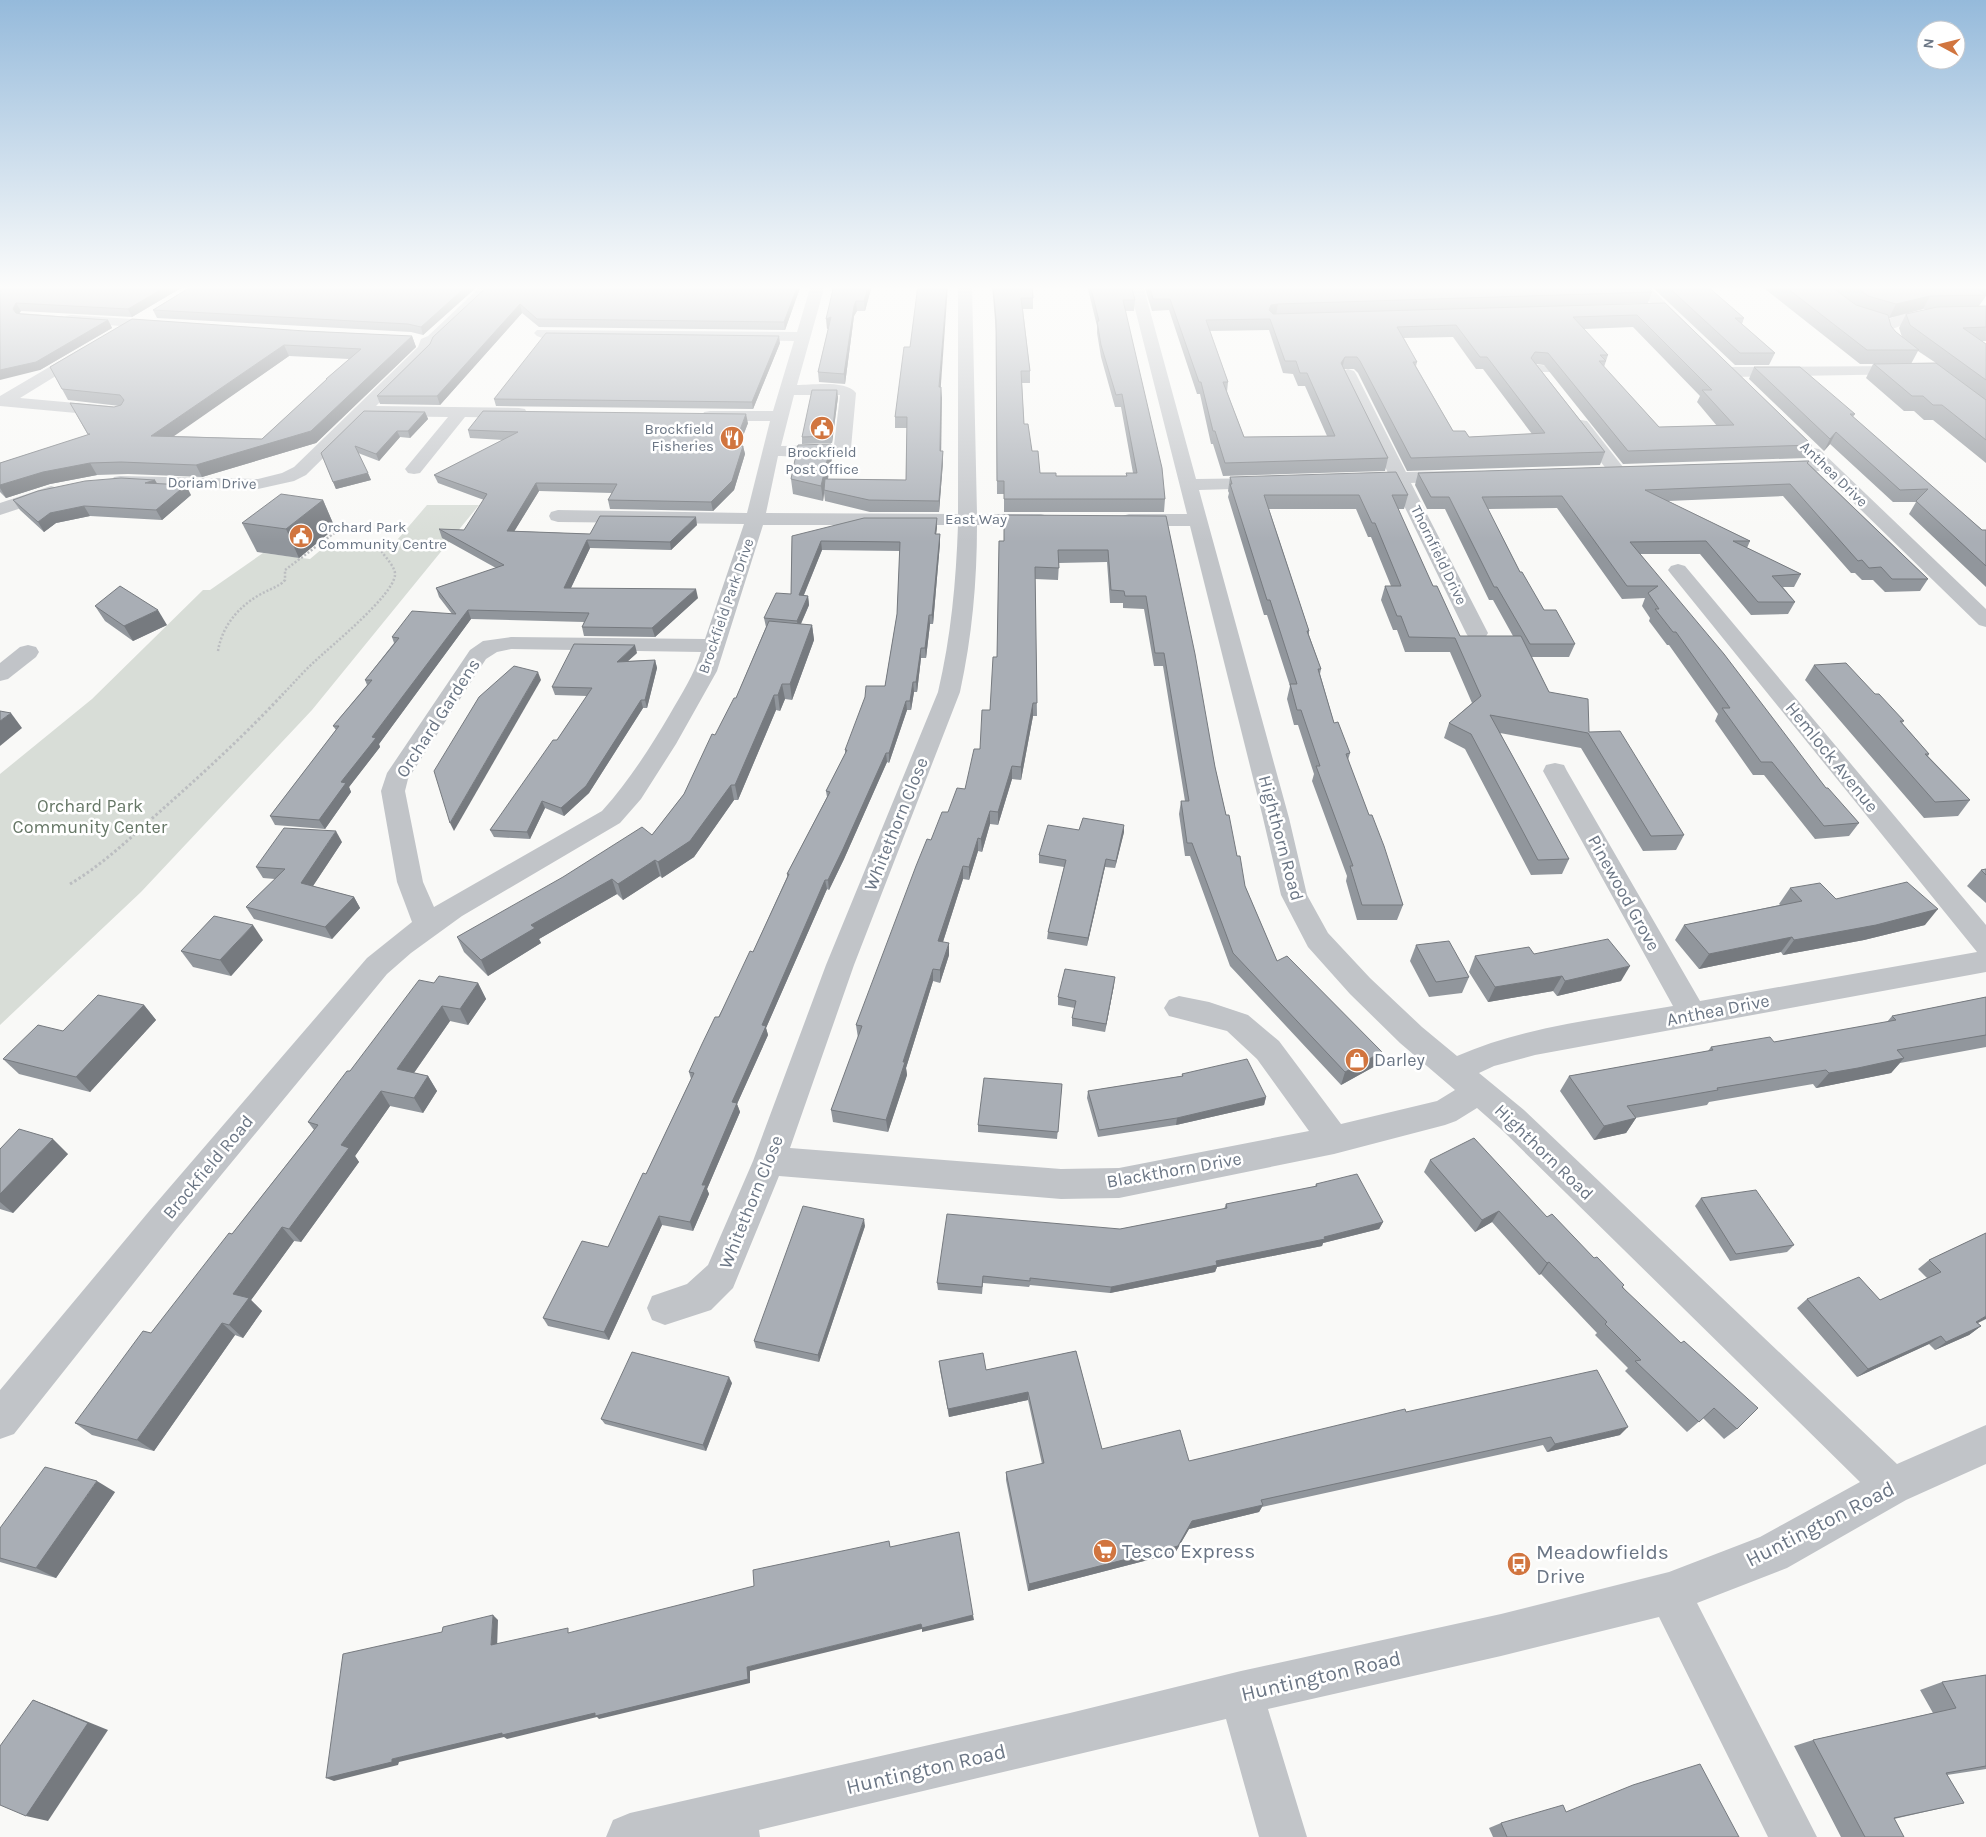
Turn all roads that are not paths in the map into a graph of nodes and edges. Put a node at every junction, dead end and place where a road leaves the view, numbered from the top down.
1 (53, 371) edge
2 (403, 371) edge
3 (794, 371) edge
4 (966, 371) edge
5 (1159, 371) edge
6 (1924, 371) edge
7 (1729, 372) joint
8 (1348, 374) edge
9 (788, 390) junction
10 (1749, 392) edge
11 (1, 401) edge
12 (1568, 408) edge
13 (361, 411) junction
14 (120, 412) edge
15 (461, 412) junction
16 (531, 413) edge
17 (692, 415) edge
18 (780, 416) junction
19 (1804, 445) edge
20 (771, 451) junction
21 (1825, 465) junction
22 (1753, 467) edge
23 (414, 469) dead end
24 (1618, 471) junction
25 (1637, 471) edge
26 (1598, 472) edge
27 (1470, 476) edge
28 (1400, 478) junction
29 (1343, 480) edge
30 (104, 482) edge
31 (1286, 482) edge
32 (1190, 485) junction
33 (64, 488) edge
34 (0, 509) edge
35 (557, 517) dead end
36 (755, 519) junction
37 (968, 519) junction
38 (1058, 520) edge
39 (1116, 520) edge
40 (1198, 520) junction
41 (1677, 570) dead end
42 (1986, 621) edge
43 (1475, 633) dead end
44 (714, 646) junction
45 (28, 652) dead end
46 (0, 674) edge
47 (1555, 771) dead end
48 (427, 924) junction
49 (1986, 944) edge
50 (1986, 961) edge
51 (1179, 1008) dead end
52 (1693, 1015) junction
53 (1464, 1080) junction
54 (1334, 1140) junction
55 (769, 1161) junction
56 (665, 1308) dead end
57 (0, 1420) edge
58 (1986, 1444) edge
59 (1892, 1486) junction
60 (1669, 1593) junction
61 (1241, 1693) junction
62 (735, 1825) edge
63 (630, 1837) edge
64 (1283, 1837) edge
65 (1793, 1837) edge

1 - 11 street
2 - 13 street, Doriam Drive
3 - 9 street, Brockfield Park Drive
4 - 37 street, Whitethorn Close
5 - 32 street, Highthorn Road
6 - 7 street
7 - 10 street
8 - 28 street, Thornfield Drive
9 - 18 street, Brockfield Park Drive
9 - 20 street
11 - 14 street
12 - 24 street
13 - 15 street
13 - 30 street, Doriam Drive
15 - 16 street
15 - 23 street
17 - 18 street
18 - 20 street, Brockfield Park Drive
19 - 21 street, Anthea Drive
20 - 36 street, Brockfield Park Drive
21 - 22 street
21 - 42 street, Anthea Drive
24 - 25 street
24 - 26 street
27 - 28 street
28 - 29 street
28 - 43 street, Thornfield Drive
31 - 32 street
32 - 40 street, Highthorn Road
33 - 34 street
35 - 36 street, East Way
36 - 37 street, East Way
36 - 44 street, Brockfield Park Drive
37 - 38 street, East Way
37 - 55 street, Whitethorn Close
39 - 40 street
40 - 53 street, Highthorn Road
41 - 49 street, Hemlock Avenue
44 - 48 street, Brockfield Park Drive
44 - 48 street, Orchard Gardens
45 - 46 street
47 - 52 street, Pinewood Grove
48 - 57 street, Brockfield Road
50 - 52 street, Anthea Drive
51 - 54 street
52 - 53 street, Anthea Drive
53 - 54 street, Blackthorn Drive
53 - 59 street, Highthorn Road
54 - 55 street, Blackthorn Drive
55 - 56 street, Whitethorn Close
58 - 59 street, Huntington Road
59 - 60 street, Huntington Road
60 - 61 street, Huntington Road
60 - 65 street
61 - 62 street, Huntington Road
61 - 64 street
62 - 63 street, Huntington Road

